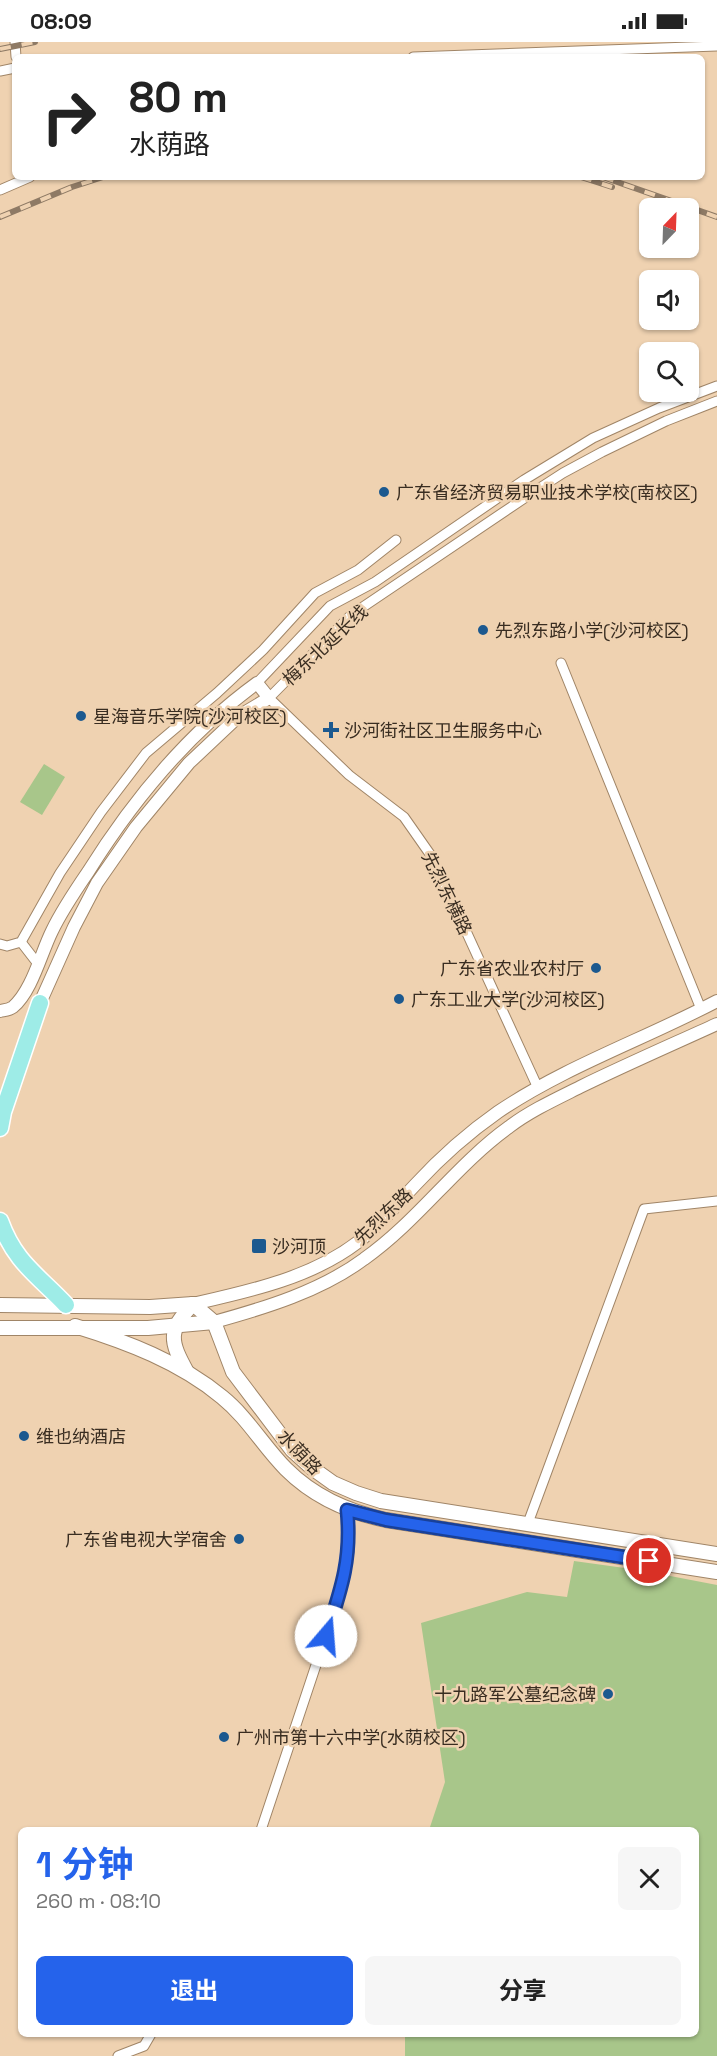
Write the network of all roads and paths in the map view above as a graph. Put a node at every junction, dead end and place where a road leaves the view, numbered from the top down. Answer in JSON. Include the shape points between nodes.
{"nodes":[{"id":1,"x":717,"y":46,"type":"edge"},
{"id":2,"x":496,"y":54,"type":"edge"},
{"id":3,"x":23,"y":180,"type":"edge"},
{"id":4,"x":0,"y":190,"type":"edge"},
{"id":5,"x":717,"y":386,"type":"edge"},
{"id":6,"x":717,"y":401,"type":"edge"},
{"id":7,"x":437,"y":538,"type":"junction"},
{"id":8,"x":396,"y":540,"type":"dead end"},
{"id":9,"x":447,"y":551,"type":"junction"},
{"id":10,"x":315,"y":593,"type":"junction"},
{"id":11,"x":330,"y":606,"type":"junction"},
{"id":12,"x":561,"y":663,"type":"dead end"},
{"id":13,"x":257,"y":683,"type":"junction"},
{"id":14,"x":269,"y":698,"type":"junction"},
{"id":15,"x":21,"y":942,"type":"junction"},
{"id":16,"x":0,"y":944,"type":"edge"},
{"id":17,"x":38,"y":964,"type":"junction"},
{"id":18,"x":717,"y":1001,"type":"edge"},
{"id":19,"x":40,"y":1003,"type":"joint"},
{"id":20,"x":701,"y":1009,"type":"junction"},
{"id":21,"x":0,"y":1011,"type":"edge"},
{"id":22,"x":717,"y":1024,"type":"edge"},
{"id":23,"x":538,"y":1088,"type":"junction"},
{"id":24,"x":0,"y":1128,"type":"edge"},
{"id":25,"x":717,"y":1201,"type":"edge"},
{"id":26,"x":0,"y":1221,"type":"edge"},
{"id":27,"x":194,"y":1304,"type":"junction"},
{"id":28,"x":3,"y":1305,"type":"edge"},
{"id":29,"x":66,"y":1305,"type":"junction"},
{"id":30,"x":214,"y":1322,"type":"junction"},
{"id":31,"x":75,"y":1326,"type":"junction"},
{"id":32,"x":176,"y":1326,"type":"junction"},
{"id":33,"x":4,"y":1328,"type":"edge"},
{"id":34,"x":188,"y":1374,"type":"junction"},
{"id":35,"x":347,"y":1510,"type":"junction"},
{"id":36,"x":528,"y":1523,"type":"junction"},
{"id":37,"x":717,"y":1554,"type":"edge"},
{"id":38,"x":717,"y":1572,"type":"edge"},
{"id":39,"x":262,"y":1827,"type":"edge"},
{"id":40,"x":149,"y":2037,"type":"edge"},
{"id":41,"x":118,"y":2056,"type":"edge"}],
"edges":[{"from":1,"to":2,"type":"street"},
{"from":3,"to":4,"type":"street"},
{"from":5,"to":7,"type":"street","name":"梅东北延长线","via":[[593,438]]},
{"from":6,"to":9,"type":"street","name":"梅东北延长线","via":[[666,421],[573,467]]},
{"from":7,"to":9,"type":"street"},
{"from":7,"to":11,"type":"street","name":"梅东北延长线","via":[[375,582]]},
{"from":8,"to":10,"type":"street","via":[[358,570]]},
{"from":9,"to":14,"type":"street","name":"梅东北延长线","via":[[351,615]]},
{"from":10,"to":11,"type":"street"},
{"from":10,"to":15,"type":"street","via":[[263,650],[146,753],[60,873]]},
{"from":11,"to":13,"type":"street","name":"梅东北延长线"},
{"from":12,"to":20,"type":"street"},
{"from":13,"to":14,"type":"street","name":"先烈东横路"},
{"from":13,"to":17,"type":"street","name":"梅东北延长线","via":[[192,738],[158,774],[99,853],[52,931]]},
{"from":14,"to":19,"type":"street","name":"梅东北延长线","via":[[239,716],[189,763],[136,827],[92,892]]},
{"from":14,"to":23,"type":"street","name":"先烈东横路","via":[[350,775],[404,816],[432,857]]},
{"from":15,"to":16,"type":"street"},
{"from":15,"to":17,"type":"street"},
{"from":17,"to":21,"type":"street","name":"梅东北延长线","via":[[22,998],[11,1009]]},
{"from":18,"to":20,"type":"street","name":"先烈东路"},
{"from":19,"to":24,"type":"highway"},
{"from":20,"to":23,"type":"street","name":"先烈东路"},
{"from":22,"to":30,"type":"street","name":"先烈东路","via":[[568,1093],[510,1126],[387,1241],[339,1275],[278,1302]]},
{"from":23,"to":27,"type":"street","name":"先烈东路","via":[[477,1127],[345,1252],[289,1278]]},
{"from":25,"to":36,"type":"street","via":[[644,1209]]},
{"from":26,"to":29,"type":"highway","via":[[12,1248],[29,1270]]},
{"from":27,"to":29,"type":"main road","name":"先烈东路"},
{"from":27,"to":30,"type":"main road","name":"水荫路"},
{"from":27,"to":32,"type":"main road"},
{"from":28,"to":29,"type":"main road","name":"先烈东路"},
{"from":30,"to":32,"type":"main road","name":"先烈东路"},
{"from":30,"to":36,"type":"main road","name":"水荫路","via":[[233,1372],[292,1450],[333,1483],[381,1501]]},
{"from":31,"to":32,"type":"main road","name":"先烈东路"},
{"from":31,"to":33,"type":"main road","name":"先烈东路"},
{"from":31,"to":34,"type":"main road","name":"水荫路","via":[[144,1350]]},
{"from":32,"to":34,"type":"main road","via":[[174,1348]]},
{"from":34,"to":35,"type":"main road","name":"水荫路","via":[[233,1407],[285,1469]]},
{"from":35,"to":38,"type":"main road","name":"水荫路","via":[[386,1520]]},
{"from":35,"to":39,"type":"street","via":[[349,1551],[340,1593]]},
{"from":36,"to":37,"type":"main road","name":"水荫路"},
{"from":40,"to":41,"type":"street","via":[[144,2046]]}]}
